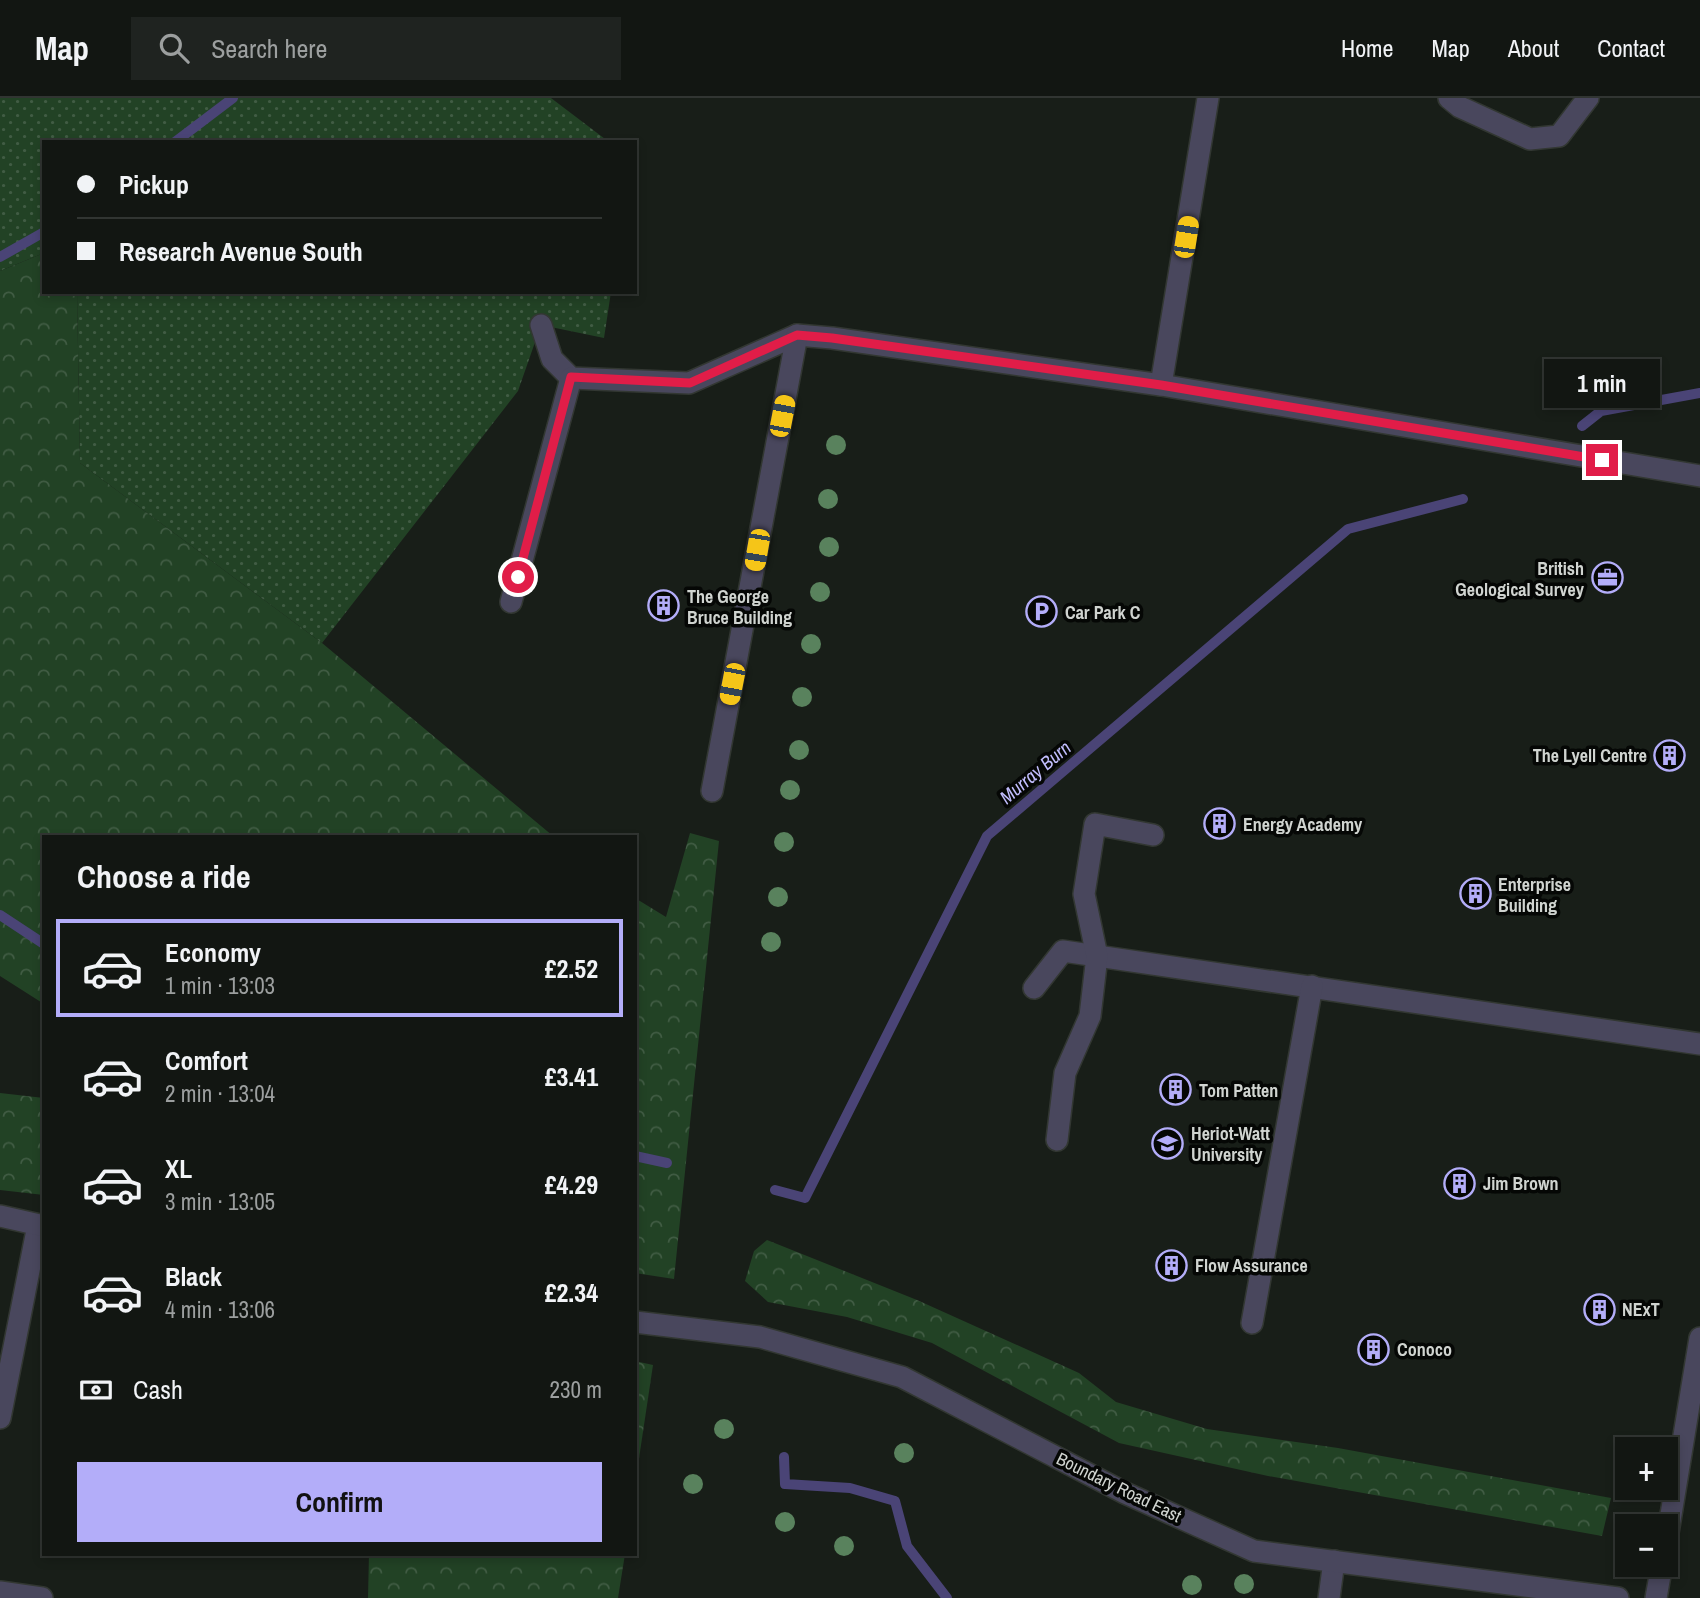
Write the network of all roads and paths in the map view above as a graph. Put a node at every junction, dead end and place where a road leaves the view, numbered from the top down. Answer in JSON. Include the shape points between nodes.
{"nodes":[{"id":1,"x":1208,"y":98,"type":"edge"},
{"id":2,"x":1449,"y":98,"type":"edge"},
{"id":3,"x":1588,"y":98,"type":"edge"},
{"id":4,"x":541,"y":325,"type":"dead end"},
{"id":5,"x":797,"y":335,"type":"junction"},
{"id":6,"x":571,"y":377,"type":"junction"},
{"id":7,"x":1161,"y":385,"type":"junction"},
{"id":8,"x":1700,"y":476,"type":"edge"},
{"id":9,"x":511,"y":602,"type":"dead end"},
{"id":10,"x":712,"y":791,"type":"dead end"},
{"id":11,"x":1153,"y":835,"type":"dead end"},
{"id":12,"x":1097,"y":956,"type":"junction"},
{"id":13,"x":1312,"y":986,"type":"junction"},
{"id":14,"x":1034,"y":988,"type":"dead end"},
{"id":15,"x":1700,"y":1044,"type":"edge"},
{"id":16,"x":1057,"y":1140,"type":"dead end"},
{"id":17,"x":0,"y":1216,"type":"edge"},
{"id":18,"x":41,"y":1225,"type":"edge"},
{"id":19,"x":637,"y":1322,"type":"edge"},
{"id":20,"x":1252,"y":1323,"type":"dead end"},
{"id":21,"x":1700,"y":1338,"type":"edge"},
{"id":22,"x":0,"y":1418,"type":"edge"},
{"id":23,"x":1671,"y":1514,"type":"edge"},
{"id":24,"x":1334,"y":1561,"type":"junction"},
{"id":25,"x":1660,"y":1577,"type":"edge"},
{"id":26,"x":0,"y":1591,"type":"edge"},
{"id":27,"x":43,"y":1598,"type":"edge"},
{"id":28,"x":1329,"y":1598,"type":"edge"},
{"id":29,"x":1618,"y":1598,"type":"edge"},
{"id":30,"x":1656,"y":1598,"type":"edge"}],
"edges":[{"from":1,"to":7,"type":"street"},
{"from":2,"to":3,"type":"street","via":[[1530,139],[1559,136]]},
{"from":4,"to":6,"type":"street","via":[[552,359]]},
{"from":5,"to":6,"type":"street","via":[[690,383]]},
{"from":5,"to":7,"type":"street"},
{"from":5,"to":10,"type":"street"},
{"from":6,"to":9,"type":"street"},
{"from":7,"to":8,"type":"street"},
{"from":11,"to":12,"type":"street","via":[[1095,824],[1084,894]]},
{"from":12,"to":13,"type":"street"},
{"from":12,"to":14,"type":"street","via":[[1063,951]]},
{"from":12,"to":16,"type":"street","via":[[1090,1016],[1065,1073]]},
{"from":13,"to":15,"type":"street"},
{"from":13,"to":20,"type":"street"},
{"from":17,"to":18,"type":"street"},
{"from":18,"to":22,"type":"street"},
{"from":19,"to":24,"type":"street","name":"Boundary Road East","via":[[760,1337],[902,1377],[1125,1493],[1254,1551]]},
{"from":21,"to":23,"type":"street"},
{"from":24,"to":28,"type":"street"},
{"from":24,"to":29,"type":"street","name":"Boundary Road East"},
{"from":25,"to":30,"type":"street"},
{"from":26,"to":27,"type":"street"}]}
